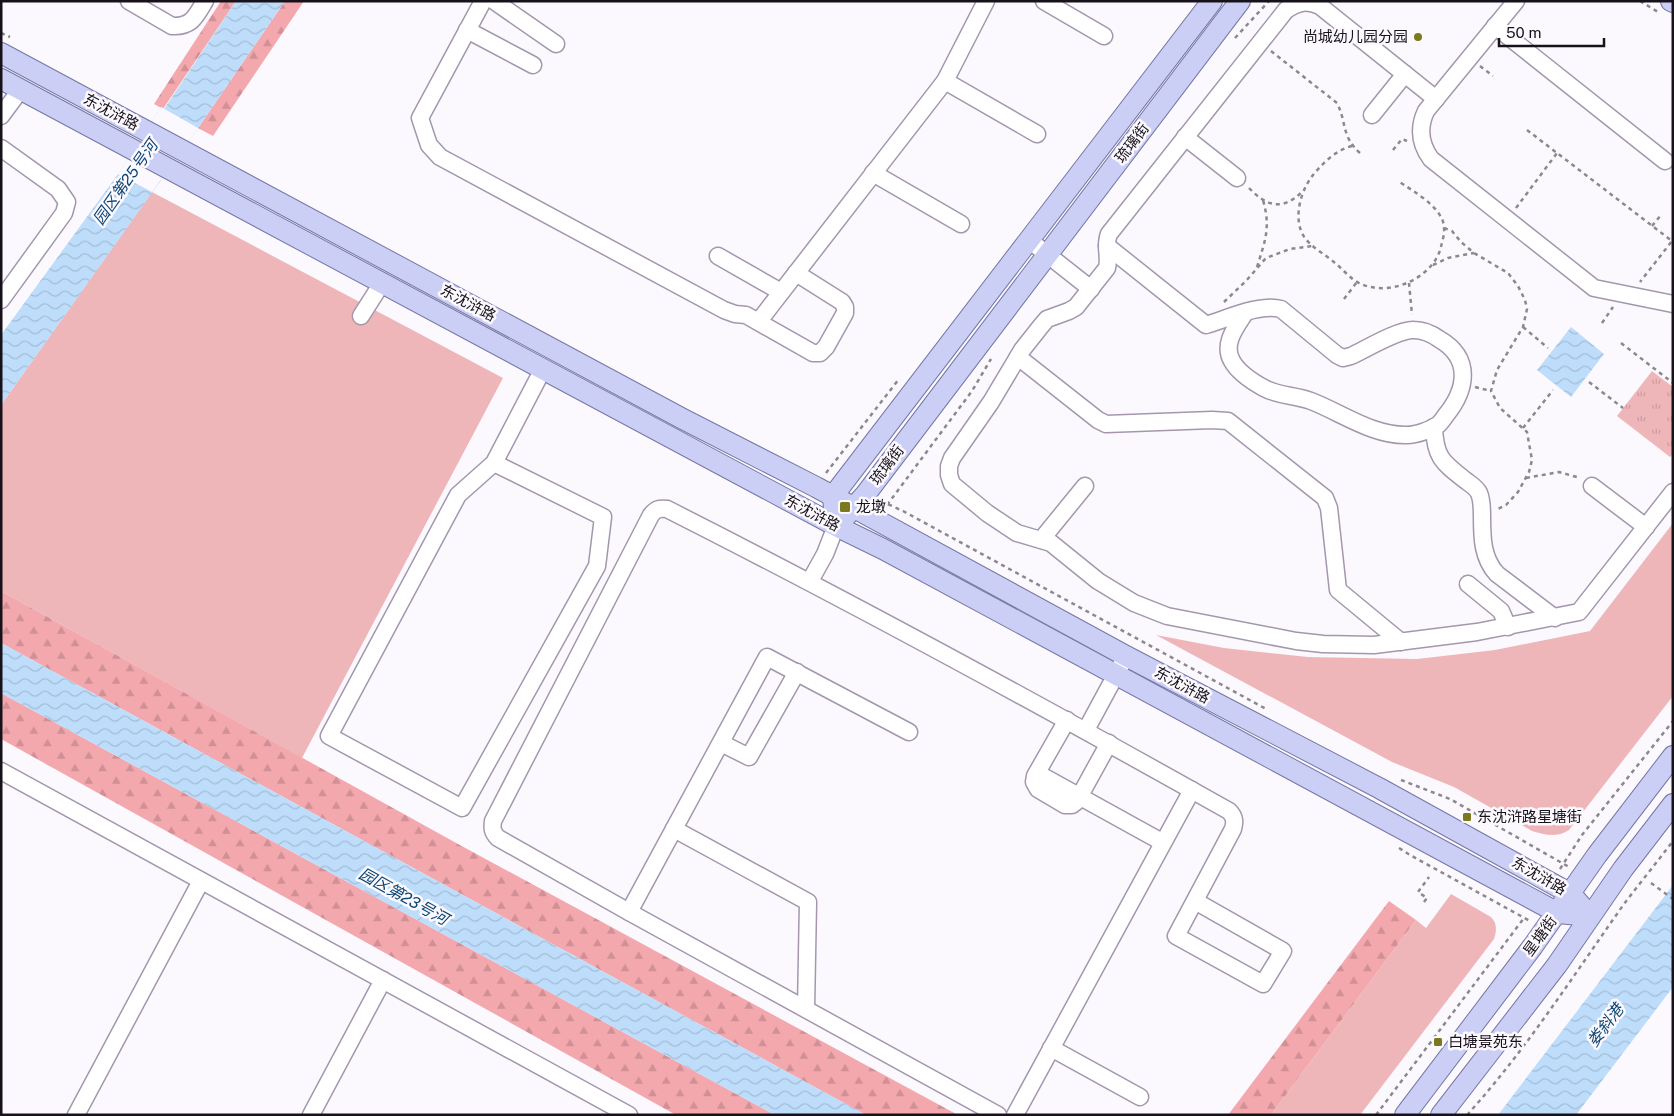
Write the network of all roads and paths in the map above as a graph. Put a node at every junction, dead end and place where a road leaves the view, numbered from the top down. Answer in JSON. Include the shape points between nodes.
{"nodes":[{"id":1,"x":129,"y":1,"type":"edge"},
{"id":2,"x":205,"y":1,"type":"edge"},
{"id":3,"x":483,"y":1,"type":"edge"},
{"id":4,"x":494,"y":1,"type":"edge"},
{"id":5,"x":986,"y":1,"type":"edge"},
{"id":6,"x":1044,"y":1,"type":"edge"},
{"id":7,"x":1212,"y":1,"type":"edge"},
{"id":8,"x":1240,"y":1,"type":"edge"},
{"id":9,"x":1502,"y":1,"type":"edge"},
{"id":10,"x":1516,"y":1,"type":"edge"},
{"id":11,"x":1528,"y":1,"type":"edge"},
{"id":12,"x":1495,"y":26,"type":"junction"},
{"id":13,"x":467,"y":30,"type":"junction"},
{"id":14,"x":1104,"y":36,"type":"dead end"},
{"id":15,"x":1260,"y":42,"type":"junction"},
{"id":16,"x":556,"y":44,"type":"dead end"},
{"id":17,"x":1,"y":53,"type":"edge"},
{"id":18,"x":533,"y":65,"type":"dead end"},
{"id":19,"x":1404,"y":74,"type":"junction"},
{"id":20,"x":1,"y":79,"type":"edge"},
{"id":21,"x":945,"y":81,"type":"junction"},
{"id":22,"x":21,"y":90,"type":"junction"},
{"id":23,"x":1436,"y":99,"type":"junction"},
{"id":24,"x":1372,"y":115,"type":"dead end"},
{"id":25,"x":1,"y":116,"type":"edge"},
{"id":26,"x":1527,"y":130,"type":"dead end"},
{"id":27,"x":1037,"y":134,"type":"dead end"},
{"id":28,"x":1185,"y":137,"type":"junction"},
{"id":29,"x":1352,"y":146,"type":"junction"},
{"id":30,"x":1,"y":148,"type":"edge"},
{"id":31,"x":1360,"y":153,"type":"dead end"},
{"id":32,"x":1557,"y":153,"type":"junction"},
{"id":33,"x":1665,"y":161,"type":"dead end"},
{"id":34,"x":873,"y":173,"type":"junction"},
{"id":35,"x":1237,"y":178,"type":"joint"},
{"id":36,"x":1398,"y":181,"type":"dead end"},
{"id":37,"x":1304,"y":190,"type":"junction"},
{"id":38,"x":1263,"y":200,"type":"junction"},
{"id":39,"x":1661,"y":215,"type":"dead end"},
{"id":40,"x":1507,"y":220,"type":"junction"},
{"id":41,"x":961,"y":224,"type":"dead end"},
{"id":42,"x":1652,"y":226,"type":"junction"},
{"id":43,"x":1444,"y":228,"type":"junction"},
{"id":44,"x":1029,"y":240,"type":"junction"},
{"id":45,"x":1107,"y":246,"type":"junction"},
{"id":46,"x":1313,"y":246,"type":"junction"},
{"id":47,"x":1047,"y":254,"type":"junction"},
{"id":48,"x":1474,"y":254,"type":"junction"},
{"id":49,"x":718,"y":256,"type":"dead end"},
{"id":50,"x":1432,"y":266,"type":"junction"},
{"id":51,"x":1257,"y":269,"type":"junction"},
{"id":52,"x":796,"y":273,"type":"junction"},
{"id":53,"x":382,"y":282,"type":"junction"},
{"id":54,"x":1357,"y":282,"type":"junction"},
{"id":55,"x":1408,"y":282,"type":"junction"},
{"id":56,"x":1091,"y":288,"type":"junction"},
{"id":57,"x":781,"y":292,"type":"junction"},
{"id":58,"x":1630,"y":296,"type":"junction"},
{"id":59,"x":1344,"y":299,"type":"dead end"},
{"id":60,"x":1,"y":300,"type":"edge"},
{"id":61,"x":1222,"y":304,"type":"dead end"},
{"id":62,"x":1673,"y":304,"type":"edge"},
{"id":63,"x":1246,"y":313,"type":"junction"},
{"id":64,"x":361,"y":316,"type":"dead end"},
{"id":65,"x":759,"y":321,"type":"junction"},
{"id":66,"x":1523,"y":327,"type":"junction"},
{"id":67,"x":1408,"y":331,"type":"junction"},
{"id":68,"x":1621,"y":342,"type":"dead end"},
{"id":69,"x":1548,"y":348,"type":"dead end"},
{"id":70,"x":1018,"y":357,"type":"junction"},
{"id":71,"x":544,"y":369,"type":"junction"},
{"id":72,"x":1590,"y":382,"type":"dead end"},
{"id":73,"x":1673,"y":383,"type":"edge"},
{"id":74,"x":1553,"y":390,"type":"dead end"},
{"id":75,"x":1623,"y":408,"type":"dead end"},
{"id":76,"x":1434,"y":426,"type":"junction"},
{"id":77,"x":1523,"y":429,"type":"junction"},
{"id":78,"x":494,"y":463,"type":"junction"},
{"id":79,"x":1526,"y":478,"type":"junction"},
{"id":80,"x":1085,"y":486,"type":"dead end"},
{"id":81,"x":1592,"y":486,"type":"joint"},
{"id":82,"x":1673,"y":492,"type":"edge"},
{"id":83,"x":833,"y":496,"type":"junction"},
{"id":84,"x":855,"y":507,"type":"junction"},
{"id":85,"x":1482,"y":513,"type":"junction"},
{"id":86,"x":836,"y":526,"type":"junction"},
{"id":87,"x":1646,"y":528,"type":"junction"},
{"id":88,"x":1041,"y":540,"type":"junction"},
{"id":89,"x":810,"y":581,"type":"junction"},
{"id":90,"x":1468,"y":584,"type":"dead end"},
{"id":91,"x":1555,"y":618,"type":"junction"},
{"id":92,"x":1508,"y":627,"type":"junction"},
{"id":93,"x":1401,"y":642,"type":"junction"},
{"id":94,"x":1126,"y":656,"type":"junction"},
{"id":95,"x":797,"y":672,"type":"junction"},
{"id":96,"x":1116,"y":674,"type":"junction"},
{"id":97,"x":1067,"y":720,"type":"junction"},
{"id":98,"x":1673,"y":721,"type":"edge"},
{"id":99,"x":1086,"y":730,"type":"junction"},
{"id":100,"x":909,"y":732,"type":"dead end"},
{"id":101,"x":721,"y":743,"type":"junction"},
{"id":102,"x":1109,"y":743,"type":"junction"},
{"id":103,"x":1673,"y":756,"type":"edge"},
{"id":104,"x":1,"y":771,"type":"edge"},
{"id":105,"x":1192,"y":790,"type":"junction"},
{"id":106,"x":1080,"y":796,"type":"junction"},
{"id":107,"x":1673,"y":804,"type":"edge"},
{"id":108,"x":674,"y":829,"type":"junction"},
{"id":109,"x":1673,"y":841,"type":"edge"},
{"id":110,"x":1162,"y":842,"type":"junction"},
{"id":111,"x":1429,"y":877,"type":"dead end"},
{"id":112,"x":201,"y":881,"type":"junction"},
{"id":113,"x":1551,"y":882,"type":"junction"},
{"id":114,"x":1652,"y":883,"type":"dead end"},
{"id":115,"x":1571,"y":894,"type":"junction"},
{"id":116,"x":1673,"y":899,"type":"edge"},
{"id":117,"x":1195,"y":901,"type":"junction"},
{"id":118,"x":1536,"y":901,"type":"junction"},
{"id":119,"x":1424,"y":902,"type":"dead end"},
{"id":120,"x":629,"y":912,"type":"junction"},
{"id":121,"x":1558,"y":913,"type":"junction"},
{"id":122,"x":1590,"y":916,"type":"junction"},
{"id":123,"x":383,"y":980,"type":"junction"},
{"id":124,"x":806,"y":1010,"type":"junction"},
{"id":125,"x":1051,"y":1048,"type":"junction"},
{"id":126,"x":1140,"y":1097,"type":"dead end"},
{"id":127,"x":76,"y":1115,"type":"edge"},
{"id":128,"x":312,"y":1115,"type":"edge"},
{"id":129,"x":629,"y":1115,"type":"edge"},
{"id":130,"x":998,"y":1115,"type":"edge"},
{"id":131,"x":1016,"y":1115,"type":"edge"},
{"id":132,"x":1376,"y":1115,"type":"edge"},
{"id":133,"x":1405,"y":1115,"type":"edge"},
{"id":134,"x":1441,"y":1115,"type":"edge"},
{"id":135,"x":1467,"y":1115,"type":"edge"}],
"edges":[{"from":1,"to":2,"type":"street","via":[[172,26],[190,23]]},
{"from":3,"to":13,"type":"street"},
{"from":4,"to":16,"type":"street"},
{"from":5,"to":21,"type":"street"},
{"from":6,"to":14,"type":"street"},
{"from":7,"to":44,"type":"main road","name":"琉璃街"},
{"from":8,"to":47,"type":"main road","name":"琉璃街"},
{"from":9,"to":12,"type":"street"},
{"from":10,"to":12,"type":"street"},
{"from":11,"to":12,"type":"street","via":[[1517,16]]},
{"from":12,"to":23,"type":"street"},
{"from":12,"to":33,"type":"street"},
{"from":13,"to":18,"type":"street"},
{"from":13,"to":65,"type":"street","via":[[420,118],[429,145],[440,157],[724,310],[746,314]]},
{"from":15,"to":19,"type":"street","via":[[1286,10],[1300,2],[1308,2],[1320,6]]},
{"from":15,"to":28,"type":"street"},
{"from":15,"to":29,"type":"path","via":[[1337,103]]},
{"from":17,"to":83,"type":"main road","name":"东沈浒路","via":[[682,419]]},
{"from":19,"to":23,"type":"street"},
{"from":19,"to":24,"type":"street"},
{"from":20,"to":22,"type":"main road","name":"东沈浒路"},
{"from":21,"to":27,"type":"street"},
{"from":21,"to":34,"type":"street"},
{"from":22,"to":25,"type":"street"},
{"from":22,"to":53,"type":"main road","name":"东沈浒路"},
{"from":23,"to":40,"type":"street","via":[[1422,119],[1420,130],[1424,150]]},
{"from":26,"to":32,"type":"path"},
{"from":28,"to":35,"type":"street"},
{"from":28,"to":45,"type":"street","via":[[1109,234]]},
{"from":29,"to":31,"type":"path"},
{"from":29,"to":37,"type":"path","via":[[1342,148],[1331,157],[1313,175]]},
{"from":30,"to":60,"type":"street","via":[[58,189],[67,202],[64,214]]},
{"from":32,"to":40,"type":"path"},
{"from":32,"to":42,"type":"path"},
{"from":34,"to":41,"type":"street"},
{"from":34,"to":52,"type":"street"},
{"from":35,"to":38,"type":"path"},
{"from":36,"to":43,"type":"path","via":[[1440,214]]},
{"from":37,"to":38,"type":"path","via":[[1284,205]]},
{"from":37,"to":46,"type":"path","via":[[1299,212],[1300,227],[1303,236]]},
{"from":38,"to":51,"type":"path","via":[[1268,229]]},
{"from":39,"to":42,"type":"path"},
{"from":40,"to":58,"type":"street","via":[[1594,288]]},
{"from":42,"to":58,"type":"path","via":[[1672,241]]},
{"from":43,"to":48,"type":"path","via":[[1452,231]]},
{"from":43,"to":50,"type":"path","via":[[1438,256]]},
{"from":44,"to":47,"type":"street"},
{"from":44,"to":83,"type":"main road","name":"琉璃街"},
{"from":45,"to":56,"type":"street","via":[[1108,268]]},
{"from":45,"to":63,"type":"street","via":[[1206,325]]},
{"from":46,"to":51,"type":"path","via":[[1290,249],[1266,258]]},
{"from":46,"to":54,"type":"path"},
{"from":47,"to":56,"type":"street"},
{"from":47,"to":84,"type":"main road","name":"琉璃街"},
{"from":48,"to":50,"type":"path","via":[[1448,258]]},
{"from":48,"to":66,"type":"path","via":[[1508,273],[1518,286],[1527,309]]},
{"from":49,"to":57,"type":"street"},
{"from":50,"to":55,"type":"path"},
{"from":51,"to":61,"type":"path"},
{"from":52,"to":57,"type":"street"},
{"from":52,"to":65,"type":"street","via":[[846,307],[826,347],[820,353],[814,353]]},
{"from":53,"to":64,"type":"street"},
{"from":53,"to":71,"type":"main road","name":"东沈浒路"},
{"from":54,"to":55,"type":"path","via":[[1376,288]]},
{"from":54,"to":59,"type":"path"},
{"from":55,"to":67,"type":"path","via":[[1412,317]]},
{"from":56,"to":70,"type":"street","via":[[1076,307],[1047,319]]},
{"from":57,"to":65,"type":"street"},
{"from":58,"to":62,"type":"street"},
{"from":63,"to":67,"type":"street","via":[[1272,307],[1281,309],[1337,356],[1344,358]]},
{"from":63,"to":76,"type":"street","via":[[1230,337],[1231,360],[1238,370],[1263,388],[1309,400],[1372,429],[1394,435],[1409,435]]},
{"from":66,"to":69,"type":"path"},
{"from":66,"to":77,"type":"path","via":[[1497,370],[1491,391],[1500,408]]},
{"from":67,"to":76,"type":"street","via":[[1428,333],[1454,349],[1463,370],[1459,397]]},
{"from":68,"to":73,"type":"path"},
{"from":70,"to":88,"type":"street","via":[[952,458],[949,474],[952,484],[987,513],[1017,533]]},
{"from":70,"to":93,"type":"street","via":[[1106,424],[1228,421],[1325,498],[1329,508],[1338,590]]},
{"from":71,"to":78,"type":"street"},
{"from":71,"to":86,"type":"main road","name":"东沈浒路"},
{"from":72,"to":75,"type":"path"},
{"from":74,"to":77,"type":"path"},
{"from":76,"to":85,"type":"street","via":[[1434,443],[1439,456],[1476,488]]},
{"from":77,"to":79,"type":"path","via":[[1527,432],[1532,460]]},
{"from":78,"to":78,"type":"street","via":[[458,495],[330,736],[462,808],[597,566],[603,517]]},
{"from":79,"to":81,"type":"path","via":[[1559,472]]},
{"from":79,"to":85,"type":"path","via":[[1506,505],[1490,513]]},
{"from":80,"to":88,"type":"street"},
{"from":81,"to":87,"type":"street"},
{"from":82,"to":87,"type":"street"},
{"from":83,"to":84,"type":"main road","name":"东沈浒路"},
{"from":83,"to":86,"type":"main road"},
{"from":84,"to":86,"type":"main road","name":"琉璃街"},
{"from":84,"to":94,"type":"main road","name":"东沈浒路"},
{"from":85,"to":91,"type":"street","via":[[1485,556],[1490,566]]},
{"from":86,"to":89,"type":"street"},
{"from":86,"to":96,"type":"main road","name":"东沈浒路"},
{"from":87,"to":91,"type":"street","via":[[1579,612]]},
{"from":88,"to":93,"type":"street","via":[[1060,549],[1098,581],[1134,603],[1167,616],[1296,641],[1374,645]]},
{"from":89,"to":97,"type":"street"},
{"from":89,"to":120,"type":"street","via":[[667,509],[660,508],[651,515],[492,828],[498,838]]},
{"from":90,"to":92,"type":"street","via":[[1501,611]]},
{"from":91,"to":92,"type":"street"},
{"from":92,"to":93,"type":"street"},
{"from":94,"to":96,"type":"street"},
{"from":94,"to":113,"type":"main road","name":"东沈浒路"},
{"from":95,"to":100,"type":"street"},
{"from":95,"to":101,"type":"street","via":[[749,757]]},
{"from":95,"to":101,"type":"street","via":[[767,657]]},
{"from":96,"to":99,"type":"street"},
{"from":96,"to":118,"type":"main road","name":"东沈浒路"},
{"from":97,"to":99,"type":"street"},
{"from":97,"to":106,"type":"street","via":[[1034,782],[1038,789],[1065,805],[1072,805]]},
{"from":98,"to":113,"type":"path","via":[[1582,836]]},
{"from":99,"to":102,"type":"street"},
{"from":101,"to":108,"type":"street"},
{"from":102,"to":105,"type":"street"},
{"from":102,"to":106,"type":"street"},
{"from":103,"to":115,"type":"main road","name":"星塘街"},
{"from":104,"to":112,"type":"street"},
{"from":105,"to":110,"type":"street"},
{"from":105,"to":117,"type":"street","via":[[1229,811],[1235,823]]},
{"from":106,"to":110,"type":"street"},
{"from":107,"to":122,"type":"main road","name":"星塘街"},
{"from":108,"to":120,"type":"street"},
{"from":108,"to":124,"type":"street","via":[[808,902]]},
{"from":109,"to":135,"type":"path","via":[[1569,985]]},
{"from":110,"to":125,"type":"street"},
{"from":111,"to":119,"type":"path","via":[[1418,892],[1427,898]]},
{"from":112,"to":123,"type":"street"},
{"from":112,"to":127,"type":"street"},
{"from":113,"to":115,"type":"main road","name":"东沈浒路"},
{"from":114,"to":116,"type":"path"},
{"from":115,"to":121,"type":"main road","name":"星塘街"},
{"from":115,"to":122,"type":"main road","name":"东沈浒路"},
{"from":117,"to":117,"type":"street","via":[[1283,951],[1263,984],[1176,936]]},
{"from":118,"to":121,"type":"main road","name":"东沈浒路"},
{"from":118,"to":132,"type":"path"},
{"from":120,"to":124,"type":"street"},
{"from":121,"to":122,"type":"main road","name":"东沈浒路"},
{"from":121,"to":133,"type":"main road","name":"星塘街"},
{"from":122,"to":134,"type":"main road","name":"星塘街","via":[[1557,965]]},
{"from":123,"to":128,"type":"street"},
{"from":123,"to":129,"type":"street"},
{"from":124,"to":130,"type":"street"},
{"from":125,"to":126,"type":"street"},
{"from":125,"to":131,"type":"street"}]}
